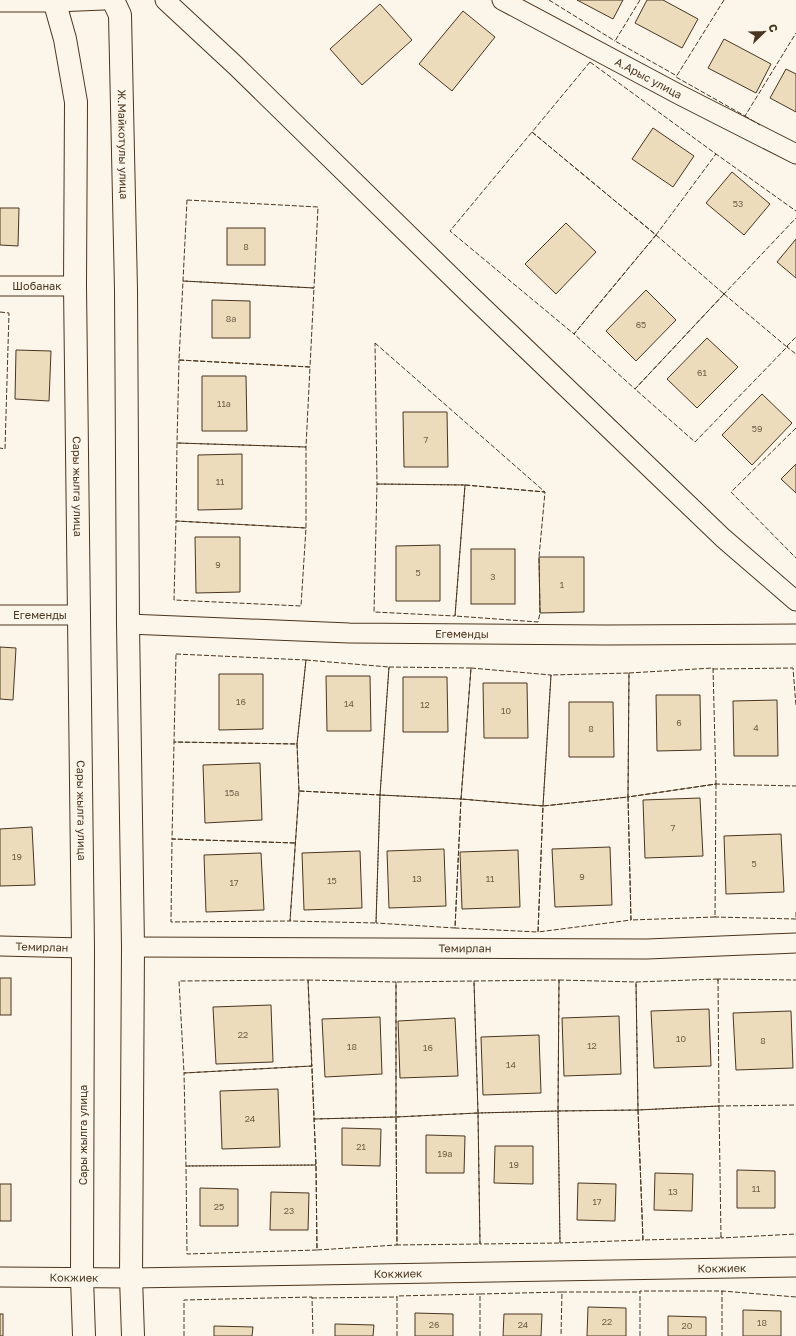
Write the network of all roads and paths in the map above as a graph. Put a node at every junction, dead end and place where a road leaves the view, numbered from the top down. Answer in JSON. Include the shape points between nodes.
{"nodes":[{"id":1,"x":104,"y":0,"type":"edge"},
{"id":2,"x":113,"y":0,"type":"edge"},
{"id":3,"x":165,"y":0,"type":"edge"},
{"id":4,"x":502,"y":0,"type":"edge"},
{"id":5,"x":54,"y":1,"type":"edge"},
{"id":6,"x":0,"y":2,"type":"edge"},
{"id":7,"x":796,"y":154,"type":"edge"},
{"id":8,"x":0,"y":286,"type":"edge"},
{"id":9,"x":75,"y":286,"type":"junction"},
{"id":10,"x":796,"y":601,"type":"edge"},
{"id":11,"x":0,"y":615,"type":"edge"},
{"id":12,"x":79,"y":615,"type":"junction"},
{"id":13,"x":128,"y":624,"type":"junction"},
{"id":14,"x":796,"y":634,"type":"edge"},
{"id":15,"x":796,"y":943,"type":"edge"},
{"id":16,"x":0,"y":946,"type":"edge"},
{"id":17,"x":83,"y":948,"type":"junction"},
{"id":18,"x":133,"y":948,"type":"junction"},
{"id":19,"x":796,"y":1267,"type":"edge"},
{"id":20,"x":0,"y":1277,"type":"edge"},
{"id":21,"x":82,"y":1278,"type":"junction"},
{"id":22,"x":131,"y":1278,"type":"junction"},
{"id":23,"x":84,"y":1336,"type":"edge"},
{"id":24,"x":133,"y":1336,"type":"edge"}],
"edges":[{"from":1,"to":5,"type":"street"},
{"from":2,"to":13,"type":"street","name":"Ж.Майкотулы улица","via":[[120,15],[126,290]]},
{"from":3,"to":10,"type":"street","via":[[723,538]]},
{"from":4,"to":7,"type":"street","name":"А.Арыс улица"},
{"from":5,"to":6,"type":"street"},
{"from":5,"to":9,"type":"street","via":[[65,39],[76,102]]},
{"from":8,"to":9,"type":"street","name":"Шобанак"},
{"from":9,"to":12,"type":"street","name":"Сары жылга улица"},
{"from":11,"to":12,"type":"street","name":"Егеменды"},
{"from":12,"to":17,"type":"street","name":"Сары жылга улица"},
{"from":13,"to":14,"type":"street","name":"Егеменды","via":[[349,633]]},
{"from":13,"to":18,"type":"street"},
{"from":15,"to":18,"type":"street","name":"Темирлан","via":[[647,949]]},
{"from":16,"to":17,"type":"street","name":"Темирлан"},
{"from":17,"to":21,"type":"street","name":"Сары жылга улица"},
{"from":18,"to":22,"type":"street"},
{"from":19,"to":22,"type":"street","name":"Кокжиек"},
{"from":20,"to":21,"type":"street","name":"Кокжиек"},
{"from":21,"to":22,"type":"street","name":"Кокжиек"},
{"from":21,"to":23,"type":"street","name":"Сары жылга улица"},
{"from":22,"to":24,"type":"street"}]}
